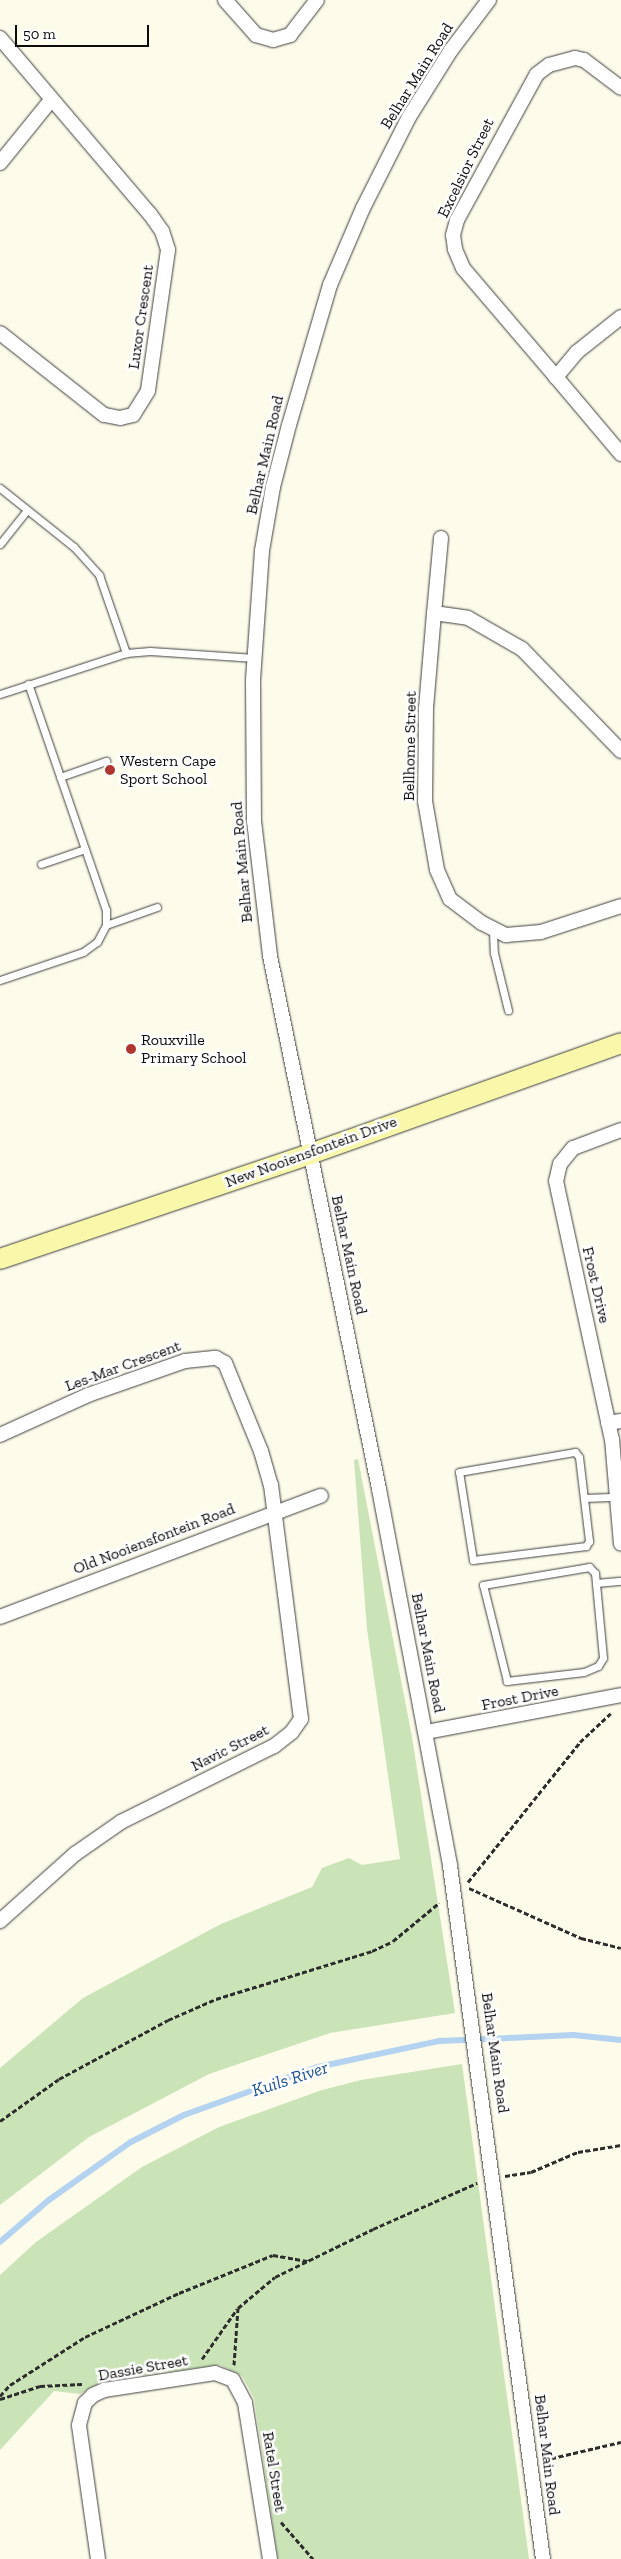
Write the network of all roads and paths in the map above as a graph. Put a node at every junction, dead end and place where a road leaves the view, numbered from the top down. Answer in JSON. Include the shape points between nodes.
{"nodes":[{"id":1,"x":225,"y":0,"type":"edge"},
{"id":2,"x":317,"y":0,"type":"edge"},
{"id":3,"x":489,"y":0,"type":"edge"},
{"id":4,"x":0,"y":38,"type":"edge"},
{"id":5,"x":621,"y":88,"type":"edge"},
{"id":6,"x":51,"y":100,"type":"junction"},
{"id":7,"x":0,"y":163,"type":"edge"},
{"id":8,"x":621,"y":317,"type":"edge"},
{"id":9,"x":0,"y":333,"type":"edge"},
{"id":10,"x":556,"y":377,"type":"junction"},
{"id":11,"x":621,"y":454,"type":"edge"},
{"id":12,"x":0,"y":488,"type":"edge"},
{"id":13,"x":27,"y":510,"type":"junction"},
{"id":14,"x":441,"y":538,"type":"dead end"},
{"id":15,"x":0,"y":544,"type":"edge"},
{"id":16,"x":434,"y":614,"type":"junction"},
{"id":17,"x":126,"y":652,"type":"junction"},
{"id":18,"x":254,"y":658,"type":"junction"},
{"id":19,"x":28,"y":684,"type":"junction"},
{"id":20,"x":0,"y":694,"type":"edge"},
{"id":21,"x":621,"y":751,"type":"edge"},
{"id":22,"x":106,"y":761,"type":"dead end"},
{"id":23,"x":60,"y":777,"type":"junction"},
{"id":24,"x":85,"y":849,"type":"junction"},
{"id":25,"x":41,"y":864,"type":"dead end"},
{"id":26,"x":621,"y":906,"type":"edge"},
{"id":27,"x":157,"y":908,"type":"dead end"},
{"id":28,"x":106,"y":925,"type":"junction"},
{"id":29,"x":493,"y":930,"type":"junction"},
{"id":30,"x":0,"y":980,"type":"edge"},
{"id":31,"x":508,"y":1010,"type":"dead end"},
{"id":32,"x":621,"y":1044,"type":"edge"},
{"id":33,"x":621,"y":1130,"type":"edge"},
{"id":34,"x":310,"y":1154,"type":"junction"},
{"id":35,"x":0,"y":1259,"type":"edge"},
{"id":36,"x":615,"y":1422,"type":"edge"},
{"id":37,"x":0,"y":1435,"type":"edge"},
{"id":38,"x":321,"y":1496,"type":"dead end"},
{"id":39,"x":617,"y":1496,"type":"junction"},
{"id":40,"x":584,"y":1498,"type":"junction"},
{"id":41,"x":275,"y":1512,"type":"junction"},
{"id":42,"x":621,"y":1544,"type":"edge"},
{"id":43,"x":621,"y":1581,"type":"edge"},
{"id":44,"x":596,"y":1583,"type":"junction"},
{"id":45,"x":0,"y":1617,"type":"edge"},
{"id":46,"x":619,"y":1695,"type":"edge"},
{"id":47,"x":426,"y":1732,"type":"junction"},
{"id":48,"x":442,"y":1901,"type":"dead end"},
{"id":49,"x":0,"y":1921,"type":"edge"},
{"id":50,"x":621,"y":1948,"type":"edge"},
{"id":51,"x":0,"y":2121,"type":"edge"},
{"id":52,"x":621,"y":2144,"type":"edge"},
{"id":53,"x":494,"y":2178,"type":"junction"},
{"id":54,"x":308,"y":2261,"type":"junction"},
{"id":55,"x":238,"y":2308,"type":"junction"},
{"id":56,"x":187,"y":2377,"type":"junction"},
{"id":57,"x":237,"y":2386,"type":"junction"},
{"id":58,"x":104,"y":2390,"type":"junction"},
{"id":59,"x":0,"y":2397,"type":"edge"},
{"id":60,"x":621,"y":2442,"type":"edge"},
{"id":61,"x":531,"y":2463,"type":"junction"},
{"id":62,"x":263,"y":2517,"type":"junction"},
{"id":63,"x":98,"y":2559,"type":"edge"},
{"id":64,"x":270,"y":2559,"type":"edge"},
{"id":65,"x":313,"y":2559,"type":"edge"},
{"id":66,"x":543,"y":2559,"type":"edge"}],
"edges":[{"from":1,"to":2,"type":"street","via":[[256,35],[273,40],[290,35]]},
{"from":3,"to":18,"type":"street","name":"Belhar Main Road","via":[[451,50],[409,117],[363,208],[330,285],[273,487],[262,551]]},
{"from":4,"to":6,"type":"street","name":"Luxor Crescent"},
{"from":5,"to":10,"type":"street","name":"Excelsior Street","via":[[584,60],[575,58],[537,74],[457,220],[453,235],[455,250],[464,268]]},
{"from":6,"to":7,"type":"street"},
{"from":6,"to":9,"type":"street","name":"Luxor Crescent","via":[[162,231],[168,250],[167,269],[148,391],[133,415],[120,418],[104,415]]},
{"from":8,"to":10,"type":"street","via":[[577,352]]},
{"from":10,"to":11,"type":"street","name":"Excelsior Street"},
{"from":12,"to":13,"type":"lane"},
{"from":13,"to":15,"type":"lane"},
{"from":13,"to":17,"type":"lane","via":[[74,546],[99,575]]},
{"from":14,"to":16,"type":"street","name":"Bellhome Street"},
{"from":16,"to":21,"type":"street","via":[[468,618],[522,649]]},
{"from":16,"to":29,"type":"street","name":"Bellhome Street","via":[[426,708],[425,801],[437,870],[450,899]]},
{"from":17,"to":18,"type":"lane"},
{"from":17,"to":19,"type":"lane"},
{"from":18,"to":34,"type":"street","name":"Belhar Main Road","via":[[257,862],[270,956]]},
{"from":19,"to":20,"type":"lane"},
{"from":19,"to":23,"type":"lane"},
{"from":22,"to":23,"type":"lane"},
{"from":23,"to":24,"type":"lane"},
{"from":24,"to":25,"type":"lane"},
{"from":24,"to":28,"type":"lane","via":[[106,910]]},
{"from":26,"to":29,"type":"street","name":"Bellhome Street","via":[[542,932],[506,935]]},
{"from":27,"to":28,"type":"lane"},
{"from":28,"to":30,"type":"lane","via":[[97,942],[83,952]]},
{"from":29,"to":31,"type":"lane","via":[[494,953]]},
{"from":32,"to":34,"type":"street","name":"New Nooiensfontein Drive"},
{"from":33,"to":36,"type":"street","name":"Frost Drive","via":[[573,1148],[560,1164],[556,1180]]},
{"from":34,"to":35,"type":"street","name":"New Nooiensfontein Drive"},
{"from":34,"to":47,"type":"street","name":"Belhar Main Road"},
{"from":36,"to":39,"type":"street","name":"Frost Drive"},
{"from":37,"to":41,"type":"street","name":"Les-Mar Crescent","via":[[88,1394],[185,1361],[216,1358],[225,1363],[261,1451]]},
{"from":38,"to":41,"type":"street","name":"Old Nooiensfontein Road"},
{"from":39,"to":40,"type":"lane"},
{"from":39,"to":42,"type":"street","name":"Frost Drive"},
{"from":40,"to":40,"type":"lane","via":[[579,1456],[575,1452],[462,1471],[458,1477],[475,1562],[586,1546],[589,1540]]},
{"from":41,"to":45,"type":"street","name":"Old Nooiensfontein Road"},
{"from":41,"to":49,"type":"street","name":"Navic Street","via":[[300,1703],[301,1718],[292,1732],[274,1746],[121,1822],[75,1854]]},
{"from":43,"to":44,"type":"lane"},
{"from":44,"to":44,"type":"lane","via":[[595,1574],[589,1567],[483,1584],[505,1680],[584,1672],[598,1666],[603,1658]]},
{"from":46,"to":47,"type":"street","name":"Frost Drive"},
{"from":46,"to":50,"type":"path","via":[[611,1712],[580,1742],[466,1887],[581,1938]]},
{"from":47,"to":53,"type":"street","name":"Belhar Main Road","via":[[462,1948]]},
{"from":48,"to":51,"type":"path","via":[[394,1941],[372,1951],[216,1998],[168,2020],[58,2079]]},
{"from":52,"to":53,"type":"path","via":[[578,2152],[532,2172]]},
{"from":53,"to":54,"type":"path","via":[[461,2188]]},
{"from":53,"to":61,"type":"street","name":"Belhar Main Road"},
{"from":54,"to":55,"type":"path","via":[[275,2277]]},
{"from":54,"to":59,"type":"path","via":[[273,2255],[180,2293],[86,2337],[10,2384]]},
{"from":55,"to":56,"type":"path"},
{"from":55,"to":57,"type":"path"},
{"from":56,"to":57,"type":"street","name":"Dassie Street","via":[[215,2373]]},
{"from":56,"to":58,"type":"street","name":"Dassie Street"},
{"from":57,"to":62,"type":"street","name":"Ratel Street"},
{"from":58,"to":59,"type":"path","via":[[82,2384],[62,2384],[40,2386]]},
{"from":58,"to":63,"type":"street","name":"Dassie Street","via":[[92,2395],[85,2403],[79,2425]]},
{"from":60,"to":61,"type":"path"},
{"from":61,"to":66,"type":"street","name":"Belhar Main Road"},
{"from":62,"to":64,"type":"street","name":"Ratel Street"},
{"from":62,"to":65,"type":"path","via":[[276,2517]]}]}
